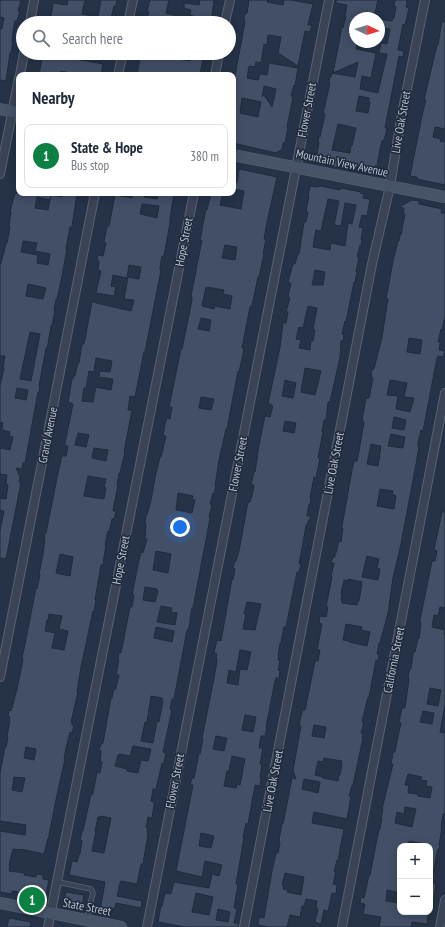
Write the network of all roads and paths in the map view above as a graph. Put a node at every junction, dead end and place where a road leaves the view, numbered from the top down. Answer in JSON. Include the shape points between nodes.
{"nodes":[{"id":1,"x":34,"y":0,"type":"edge"},
{"id":2,"x":133,"y":0,"type":"edge"},
{"id":3,"x":230,"y":0,"type":"edge"},
{"id":4,"x":328,"y":0,"type":"edge"},
{"id":5,"x":425,"y":0,"type":"edge"},
{"id":6,"x":31,"y":16,"type":"edge"},
{"id":7,"x":130,"y":16,"type":"edge"},
{"id":8,"x":227,"y":16,"type":"edge"},
{"id":9,"x":22,"y":60,"type":"edge"},
{"id":10,"x":121,"y":60,"type":"edge"},
{"id":11,"x":218,"y":60,"type":"edge"},
{"id":12,"x":20,"y":72,"type":"edge"},
{"id":13,"x":119,"y":72,"type":"edge"},
{"id":14,"x":216,"y":72,"type":"edge"},
{"id":15,"x":0,"y":109,"type":"edge"},
{"id":16,"x":16,"y":112,"type":"edge"},
{"id":17,"x":236,"y":155,"type":"edge"},
{"id":18,"x":296,"y":167,"type":"junction"},
{"id":19,"x":0,"y":174,"type":"edge"},
{"id":20,"x":390,"y":186,"type":"junction"},
{"id":21,"x":94,"y":196,"type":"edge"},
{"id":22,"x":193,"y":196,"type":"edge"},
{"id":23,"x":445,"y":197,"type":"edge"},
{"id":24,"x":445,"y":393,"type":"edge"},
{"id":25,"x":0,"y":677,"type":"edge"},
{"id":26,"x":58,"y":882,"type":"junction"},
{"id":27,"x":445,"y":900,"type":"edge"},
{"id":28,"x":0,"y":903,"type":"edge"},
{"id":29,"x":51,"y":913,"type":"junction"},
{"id":30,"x":86,"y":920,"type":"junction"},
{"id":31,"x":48,"y":927,"type":"edge"},
{"id":32,"x":121,"y":927,"type":"edge"},
{"id":33,"x":147,"y":927,"type":"edge"},
{"id":34,"x":244,"y":927,"type":"edge"},
{"id":35,"x":342,"y":927,"type":"edge"},
{"id":36,"x":440,"y":927,"type":"edge"}],
"edges":[{"from":1,"to":6,"type":"street"},
{"from":2,"to":7,"type":"street"},
{"from":3,"to":8,"type":"street"},
{"from":4,"to":18,"type":"street","name":"Flower Street"},
{"from":5,"to":20,"type":"street","name":"Live Oak Street"},
{"from":9,"to":12,"type":"street"},
{"from":10,"to":13,"type":"street"},
{"from":11,"to":14,"type":"street"},
{"from":15,"to":16,"type":"street"},
{"from":16,"to":19,"type":"street"},
{"from":17,"to":18,"type":"street","name":"Mountain View Avenue"},
{"from":18,"to":20,"type":"street","name":"Mountain View Avenue"},
{"from":18,"to":33,"type":"street","name":"Flower Street"},
{"from":20,"to":23,"type":"street","name":"Mountain View Avenue"},
{"from":20,"to":34,"type":"street","name":"Live Oak Street","via":[[372,264]]},
{"from":21,"to":25,"type":"street","name":"Grand Avenue"},
{"from":22,"to":26,"type":"street","name":"Hope Street"},
{"from":24,"to":35,"type":"street","name":"California Street"},
{"from":26,"to":29,"type":"street","name":"Hope Street"},
{"from":26,"to":30,"type":"lane","via":[[91,889],[93,893]]},
{"from":27,"to":36,"type":"street"},
{"from":28,"to":29,"type":"street","name":"State Street"},
{"from":29,"to":30,"type":"street","name":"State Street"},
{"from":29,"to":31,"type":"street","name":"Hope Street"},
{"from":30,"to":32,"type":"street","name":"State Street"}]}
